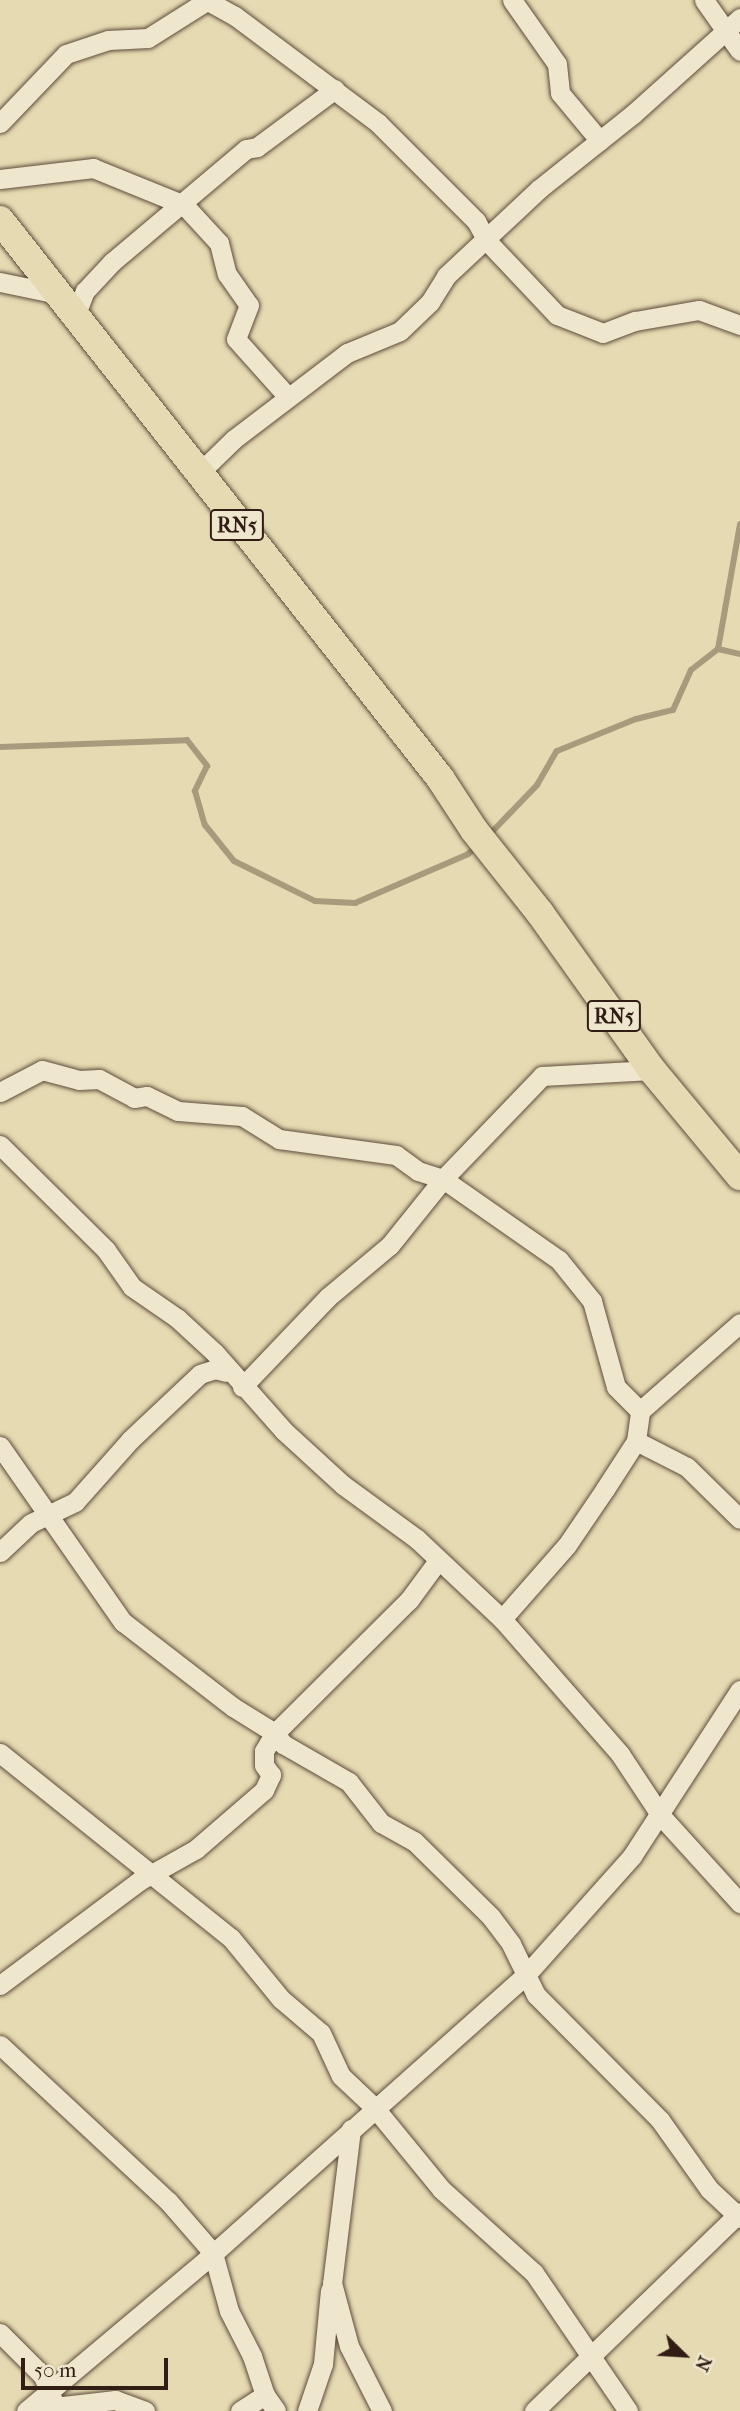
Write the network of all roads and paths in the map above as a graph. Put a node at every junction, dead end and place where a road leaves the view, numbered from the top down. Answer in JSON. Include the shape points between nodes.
{"nodes":[{"id":1,"x":512,"y":0,"type":"edge"},
{"id":2,"x":704,"y":0,"type":"edge"},
{"id":3,"x":207,"y":1,"type":"edge"},
{"id":4,"x":740,"y":18,"type":"edge"},
{"id":5,"x":724,"y":30,"type":"junction"},
{"id":6,"x":740,"y":51,"type":"edge"},
{"id":7,"x":335,"y":89,"type":"junction"},
{"id":8,"x":0,"y":123,"type":"edge"},
{"id":9,"x":600,"y":141,"type":"junction"},
{"id":10,"x":0,"y":179,"type":"edge"},
{"id":11,"x":184,"y":205,"type":"junction"},
{"id":12,"x":0,"y":220,"type":"edge"},
{"id":13,"x":487,"y":241,"type":"junction"},
{"id":14,"x":0,"y":282,"type":"edge"},
{"id":15,"x":67,"y":304,"type":"junction"},
{"id":16,"x":740,"y":326,"type":"edge"},
{"id":17,"x":288,"y":397,"type":"junction"},
{"id":18,"x":198,"y":474,"type":"junction"},
{"id":19,"x":652,"y":1070,"type":"junction"},
{"id":20,"x":0,"y":1092,"type":"edge"},
{"id":21,"x":0,"y":1145,"type":"edge"},
{"id":22,"x":740,"y":1176,"type":"edge"},
{"id":23,"x":443,"y":1180,"type":"junction"},
{"id":24,"x":740,"y":1323,"type":"edge"},
{"id":25,"x":226,"y":1371,"type":"junction"},
{"id":26,"x":242,"y":1387,"type":"junction"},
{"id":27,"x":640,"y":1412,"type":"junction"},
{"id":28,"x":636,"y":1441,"type":"junction"},
{"id":29,"x":0,"y":1446,"type":"edge"},
{"id":30,"x":47,"y":1515,"type":"junction"},
{"id":31,"x":740,"y":1519,"type":"edge"},
{"id":32,"x":0,"y":1552,"type":"edge"},
{"id":33,"x":437,"y":1562,"type":"junction"},
{"id":34,"x":502,"y":1619,"type":"junction"},
{"id":35,"x":740,"y":1690,"type":"edge"},
{"id":36,"x":275,"y":1732,"type":"junction"},
{"id":37,"x":0,"y":1753,"type":"edge"},
{"id":38,"x":661,"y":1816,"type":"junction"},
{"id":39,"x":149,"y":1875,"type":"junction"},
{"id":40,"x":740,"y":1903,"type":"edge"},
{"id":41,"x":524,"y":1977,"type":"junction"},
{"id":42,"x":0,"y":1985,"type":"edge"},
{"id":43,"x":0,"y":2045,"type":"edge"},
{"id":44,"x":374,"y":2107,"type":"junction"},
{"id":45,"x":351,"y":2129,"type":"junction"},
{"id":46,"x":739,"y":2215,"type":"edge"},
{"id":47,"x":213,"y":2253,"type":"junction"},
{"id":48,"x":332,"y":2283,"type":"junction"},
{"id":49,"x":0,"y":2333,"type":"edge"},
{"id":50,"x":587,"y":2356,"type":"junction"},
{"id":51,"x":52,"y":2394,"type":"edge"},
{"id":52,"x":273,"y":2407,"type":"edge"},
{"id":53,"x":27,"y":2411,"type":"edge"},
{"id":54,"x":145,"y":2411,"type":"edge"},
{"id":55,"x":240,"y":2411,"type":"edge"},
{"id":56,"x":307,"y":2411,"type":"edge"},
{"id":57,"x":382,"y":2411,"type":"edge"},
{"id":58,"x":534,"y":2411,"type":"edge"},
{"id":59,"x":628,"y":2411,"type":"edge"}],
"edges":[{"from":1,"to":9,"type":"street","via":[[557,64],[560,93]]},
{"from":2,"to":5,"type":"street"},
{"from":3,"to":7,"type":"street","via":[[235,16]]},
{"from":3,"to":8,"type":"street","via":[[148,38],[108,40],[65,54]]},
{"from":4,"to":5,"type":"street"},
{"from":5,"to":6,"type":"street"},
{"from":5,"to":9,"type":"street","via":[[720,39]]},
{"from":7,"to":11,"type":"street","via":[[257,147],[246,149]]},
{"from":7,"to":13,"type":"street","via":[[437,180],[476,221]]},
{"from":9,"to":13,"type":"street","via":[[539,189]]},
{"from":10,"to":11,"type":"street","via":[[93,168]]},
{"from":11,"to":15,"type":"street"},
{"from":11,"to":17,"type":"street","via":[[219,243],[227,274],[250,308],[236,339]]},
{"from":12,"to":15,"type":"highway","number":"RN5"},
{"from":13,"to":16,"type":"street","via":[[557,314],[598,332],[699,310]]},
{"from":13,"to":17,"type":"street","via":[[446,276],[430,302],[400,331],[347,353]]},
{"from":14,"to":15,"type":"street"},
{"from":15,"to":18,"type":"highway","number":"RN5"},
{"from":17,"to":18,"type":"street"},
{"from":18,"to":19,"type":"highway","number":"RN5","via":[[440,778]]},
{"from":19,"to":22,"type":"highway","number":"RN5"},
{"from":19,"to":23,"type":"street","via":[[542,1076]]},
{"from":20,"to":23,"type":"street","via":[[36,1070],[79,1080],[99,1079],[134,1098],[147,1096],[178,1111],[242,1116],[287,1141],[389,1152],[418,1171]]},
{"from":21,"to":25,"type":"street","via":[[106,1250],[132,1287],[177,1318],[215,1353]]},
{"from":23,"to":26,"type":"street","via":[[390,1245],[328,1297]]},
{"from":23,"to":27,"type":"street","via":[[565,1266],[600,1319],[617,1387]]},
{"from":24,"to":27,"type":"street"},
{"from":25,"to":26,"type":"street"},
{"from":25,"to":30,"type":"street","via":[[200,1374],[130,1440],[75,1502]]},
{"from":26,"to":33,"type":"street","via":[[344,1485],[409,1532]]},
{"from":27,"to":28,"type":"street"},
{"from":28,"to":31,"type":"street","via":[[687,1467]]},
{"from":28,"to":34,"type":"street","via":[[567,1545]]},
{"from":29,"to":30,"type":"street"},
{"from":30,"to":32,"type":"street","via":[[31,1523]]},
{"from":30,"to":36,"type":"street","via":[[123,1622],[233,1707]]},
{"from":33,"to":34,"type":"street"},
{"from":33,"to":36,"type":"street","via":[[409,1600]]},
{"from":34,"to":38,"type":"street","via":[[620,1754]]},
{"from":35,"to":38,"type":"street"},
{"from":36,"to":39,"type":"street","via":[[264,1751],[264,1765],[271,1775],[264,1790],[196,1849]]},
{"from":36,"to":41,"type":"street","via":[[283,1744],[349,1782],[382,1823],[414,1841],[491,1917],[511,1944]]},
{"from":37,"to":39,"type":"street"},
{"from":38,"to":40,"type":"street"},
{"from":38,"to":41,"type":"street","via":[[610,1882],[581,1908]]},
{"from":39,"to":42,"type":"street"},
{"from":39,"to":44,"type":"street","via":[[231,1938],[281,1999],[321,2034],[341,2076]]},
{"from":41,"to":44,"type":"street"},
{"from":41,"to":46,"type":"street","via":[[550,2011],[660,2120],[709,2189]]},
{"from":43,"to":47,"type":"street","via":[[168,2201]]},
{"from":44,"to":45,"type":"street"},
{"from":44,"to":50,"type":"street","via":[[441,2189],[534,2273]]},
{"from":45,"to":47,"type":"street"},
{"from":45,"to":48,"type":"street"},
{"from":46,"to":50,"type":"street"},
{"from":47,"to":51,"type":"street"},
{"from":47,"to":52,"type":"street","via":[[229,2311]]},
{"from":48,"to":56,"type":"street","via":[[325,2310],[323,2364]]},
{"from":48,"to":57,"type":"street","via":[[349,2346]]},
{"from":49,"to":51,"type":"street"},
{"from":50,"to":58,"type":"street"},
{"from":50,"to":59,"type":"street"},
{"from":51,"to":53,"type":"street"},
{"from":51,"to":54,"type":"street","via":[[83,2404],[120,2400]]},
{"from":52,"to":55,"type":"street"}]}
